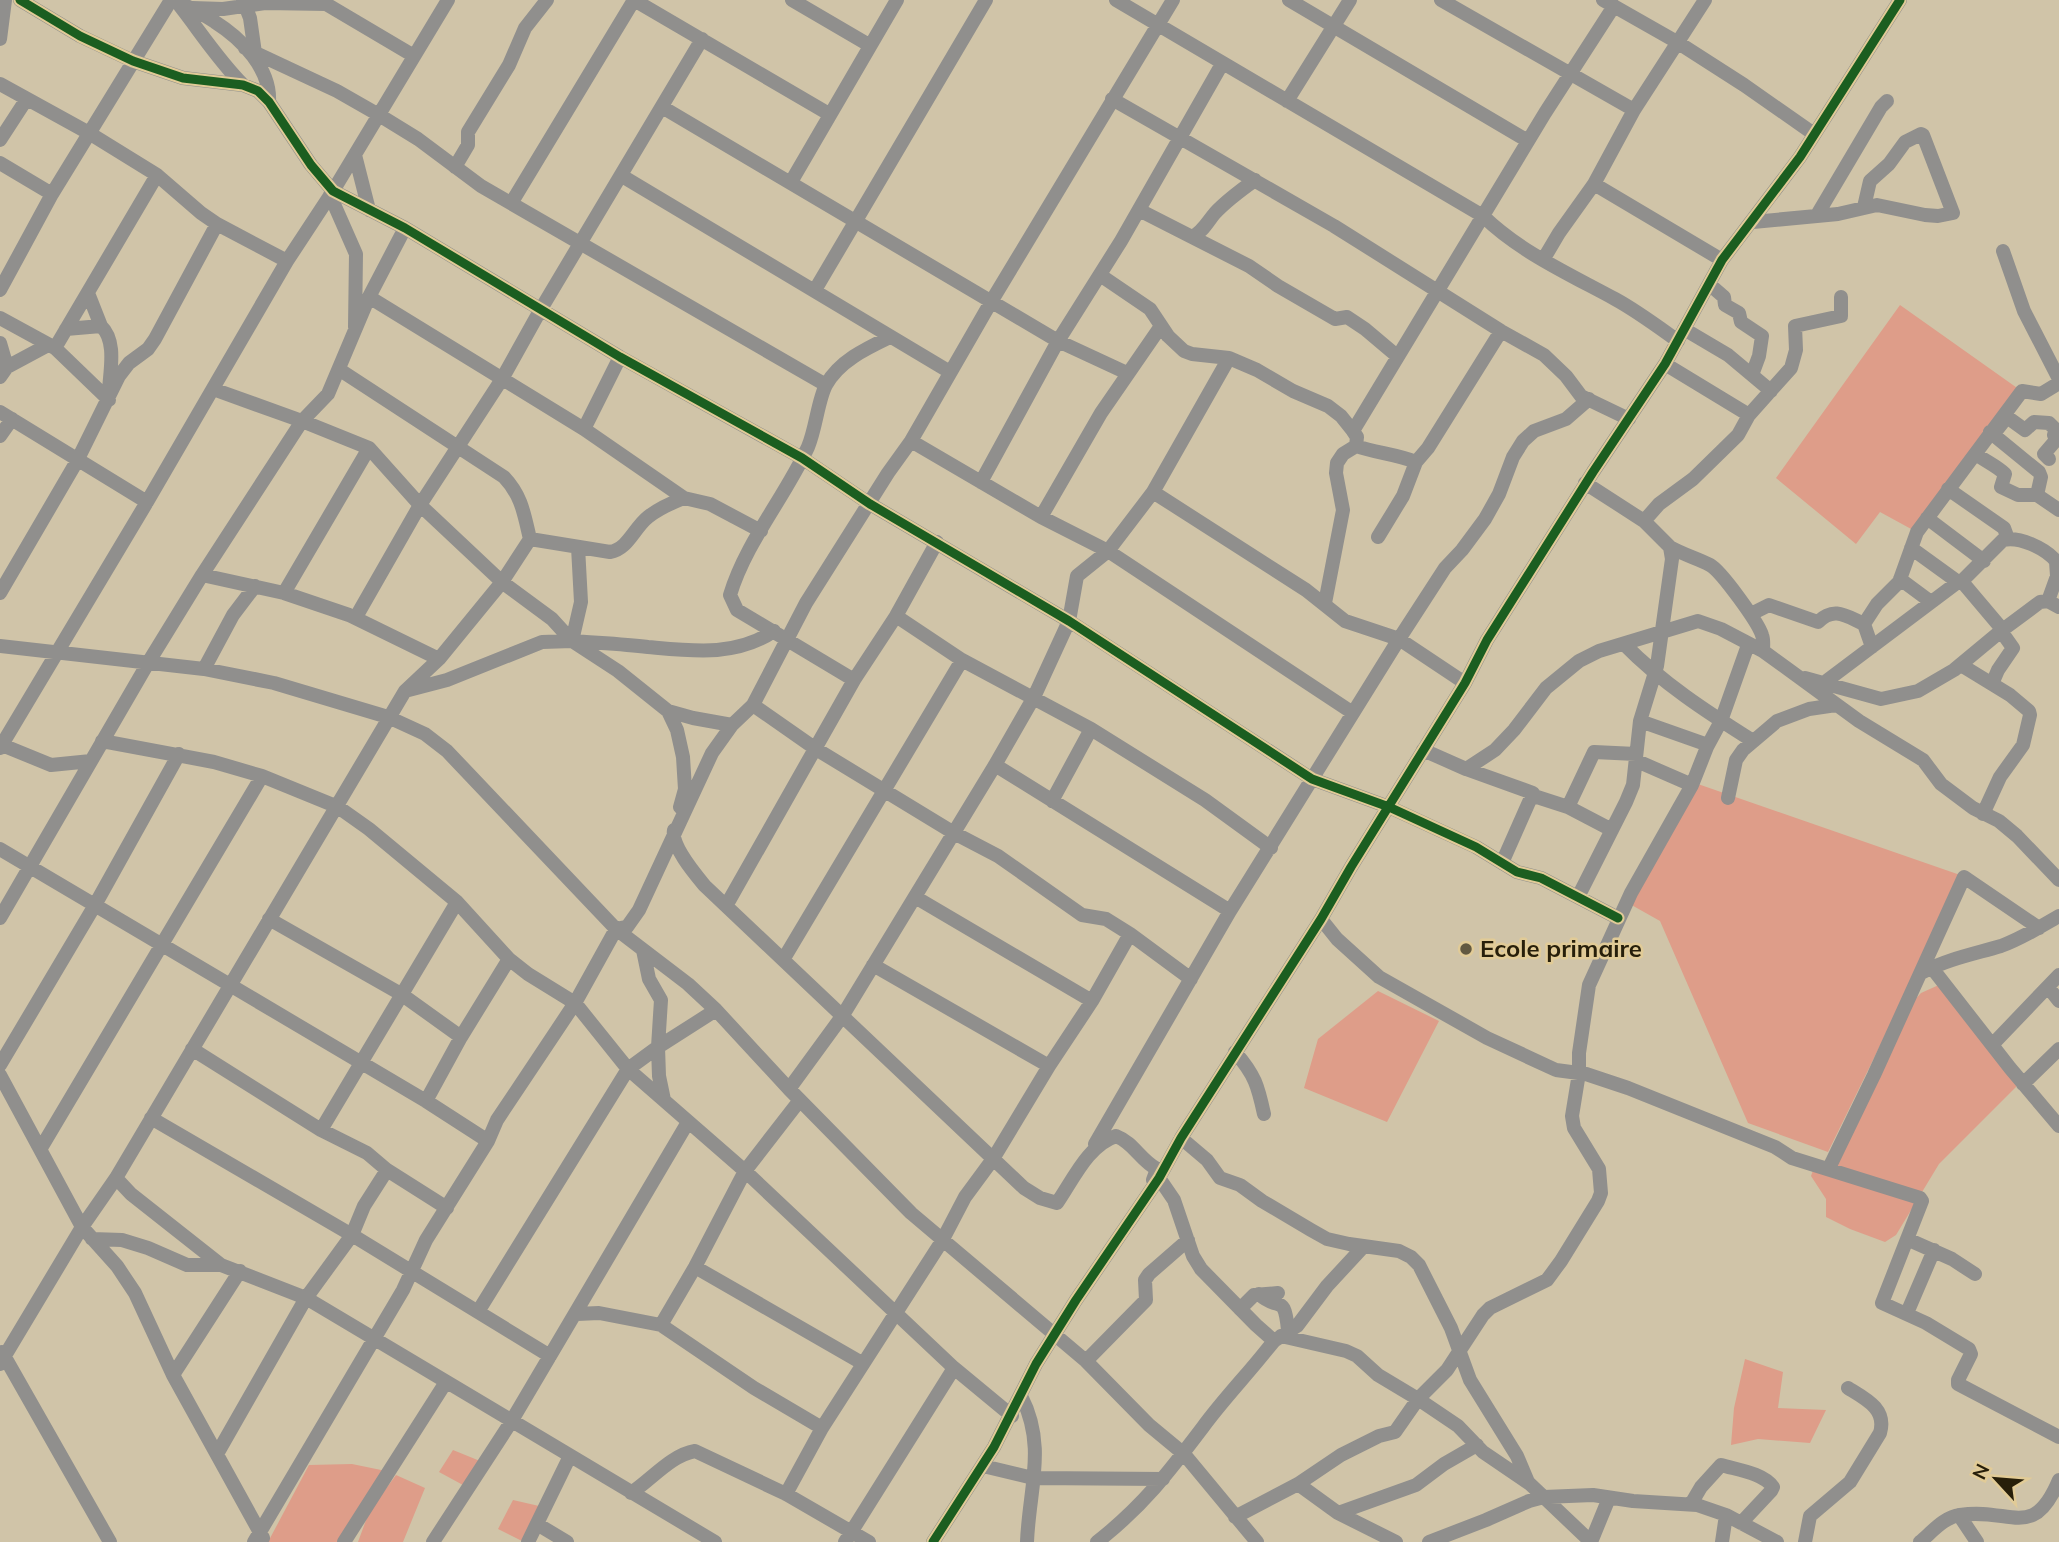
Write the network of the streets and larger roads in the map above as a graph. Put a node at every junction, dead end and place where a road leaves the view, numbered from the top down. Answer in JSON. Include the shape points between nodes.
{"nodes":[{"id":1,"x":5,"y":0,"type":"edge"},
{"id":2,"x":20,"y":0,"type":"edge"},
{"id":3,"x":350,"y":0,"type":"edge"},
{"id":4,"x":448,"y":0,"type":"edge"},
{"id":5,"x":547,"y":0,"type":"edge"},
{"id":6,"x":634,"y":0,"type":"edge"},
{"id":7,"x":792,"y":0,"type":"edge"},
{"id":8,"x":897,"y":0,"type":"edge"},
{"id":9,"x":986,"y":0,"type":"edge"},
{"id":10,"x":1116,"y":0,"type":"edge"},
{"id":11,"x":1173,"y":0,"type":"edge"},
{"id":12,"x":1289,"y":0,"type":"edge"},
{"id":13,"x":1350,"y":0,"type":"edge"},
{"id":14,"x":1441,"y":0,"type":"edge"},
{"id":15,"x":1705,"y":0,"type":"edge"},
{"id":16,"x":1900,"y":0,"type":"edge"},
{"id":17,"x":177,"y":2,"type":"edge"},
{"id":18,"x":323,"y":2,"type":"edge"},
{"id":19,"x":244,"y":3,"type":"edge"},
{"id":20,"x":1608,"y":3,"type":"edge"},
{"id":21,"x":343,"y":14,"type":"junction"},
{"id":22,"x":1156,"y":24,"type":"junction"},
{"id":23,"x":1333,"y":26,"type":"junction"},
{"id":24,"x":0,"y":39,"type":"edge"},
{"id":25,"x":702,"y":39,"type":"junction"},
{"id":26,"x":1677,"y":42,"type":"junction"},
{"id":27,"x":869,"y":45,"type":"junction"},
{"id":28,"x":250,"y":50,"type":"junction"},
{"id":29,"x":414,"y":56,"type":"junction"},
{"id":30,"x":133,"y":61,"type":"junction"},
{"id":31,"x":1222,"y":64,"type":"junction"},
{"id":32,"x":1571,"y":73,"type":"junction"},
{"id":33,"x":0,"y":84,"type":"edge"},
{"id":34,"x":243,"y":85,"type":"junction"},
{"id":35,"x":1112,"y":99,"type":"junction"},
{"id":36,"x":26,"y":100,"type":"junction"},
{"id":37,"x":1287,"y":101,"type":"junction"},
{"id":38,"x":1886,"y":101,"type":"dead end"},
{"id":39,"x":269,"y":102,"type":"junction"},
{"id":40,"x":662,"y":107,"type":"junction"},
{"id":41,"x":1634,"y":110,"type":"junction"},
{"id":42,"x":829,"y":114,"type":"junction"},
{"id":43,"x":379,"y":115,"type":"junction"},
{"id":44,"x":5,"y":126,"type":"edge"},
{"id":45,"x":89,"y":133,"type":"junction"},
{"id":46,"x":1814,"y":134,"type":"junction"},
{"id":47,"x":1180,"y":137,"type":"junction"},
{"id":48,"x":0,"y":140,"type":"edge"},
{"id":49,"x":1528,"y":141,"type":"junction"},
{"id":50,"x":355,"y":155,"type":"junction"},
{"id":51,"x":0,"y":163,"type":"edge"},
{"id":52,"x":454,"y":167,"type":"junction"},
{"id":53,"x":157,"y":175,"type":"junction"},
{"id":54,"x":622,"y":176,"type":"junction"},
{"id":55,"x":1255,"y":180,"type":"junction"},
{"id":56,"x":791,"y":182,"type":"junction"},
{"id":57,"x":1594,"y":184,"type":"junction"},
{"id":58,"x":332,"y":193,"type":"junction"},
{"id":59,"x":52,"y":194,"type":"junction"},
{"id":60,"x":512,"y":202,"type":"junction"},
{"id":61,"x":1864,"y":207,"type":"junction"},
{"id":62,"x":369,"y":210,"type":"junction"},
{"id":63,"x":1139,"y":210,"type":"junction"},
{"id":64,"x":1817,"y":215,"type":"junction"},
{"id":65,"x":1483,"y":216,"type":"junction"},
{"id":66,"x":856,"y":222,"type":"junction"},
{"id":67,"x":1753,"y":222,"type":"junction"},
{"id":68,"x":217,"y":224,"type":"junction"},
{"id":69,"x":405,"y":228,"type":"junction"},
{"id":70,"x":1192,"y":237,"type":"junction"},
{"id":71,"x":581,"y":243,"type":"junction"},
{"id":72,"x":2003,"y":251,"type":"dead end"},
{"id":73,"x":1543,"y":260,"type":"junction"},
{"id":74,"x":1723,"y":260,"type":"junction"},
{"id":75,"x":287,"y":261,"type":"junction"},
{"id":76,"x":1100,"y":275,"type":"junction"},
{"id":77,"x":1709,"y":284,"type":"junction"},
{"id":78,"x":0,"y":290,"type":"edge"},
{"id":79,"x":815,"y":290,"type":"junction"},
{"id":80,"x":1436,"y":290,"type":"junction"},
{"id":81,"x":88,"y":293,"type":"junction"},
{"id":82,"x":369,"y":297,"type":"junction"},
{"id":83,"x":1841,"y":297,"type":"dead end"},
{"id":84,"x":991,"y":302,"type":"junction"},
{"id":85,"x":541,"y":309,"type":"junction"},
{"id":86,"x":0,"y":318,"type":"edge"},
{"id":87,"x":101,"y":326,"type":"junction"},
{"id":88,"x":1161,"y":326,"type":"junction"},
{"id":89,"x":66,"y":329,"type":"junction"},
{"id":90,"x":1501,"y":331,"type":"junction"},
{"id":91,"x":355,"y":332,"type":"junction"},
{"id":92,"x":1681,"y":335,"type":"junction"},
{"id":93,"x":890,"y":337,"type":"junction"},
{"id":94,"x":1058,"y":341,"type":"junction"},
{"id":95,"x":0,"y":343,"type":"edge"},
{"id":96,"x":51,"y":347,"type":"junction"},
{"id":97,"x":1397,"y":356,"type":"junction"},
{"id":98,"x":620,"y":357,"type":"junction"},
{"id":99,"x":1229,"y":358,"type":"junction"},
{"id":100,"x":1665,"y":364,"type":"junction"},
{"id":101,"x":2,"y":369,"type":"edge"},
{"id":102,"x":340,"y":370,"type":"junction"},
{"id":103,"x":950,"y":372,"type":"junction"},
{"id":104,"x":1127,"y":373,"type":"junction"},
{"id":105,"x":1752,"y":375,"type":"junction"},
{"id":106,"x":502,"y":379,"type":"junction"},
{"id":107,"x":2059,"y":381,"type":"edge"},
{"id":108,"x":826,"y":385,"type":"junction"},
{"id":109,"x":213,"y":389,"type":"junction"},
{"id":110,"x":1771,"y":391,"type":"junction"},
{"id":111,"x":1589,"y":399,"type":"junction"},
{"id":112,"x":109,"y":400,"type":"junction"},
{"id":113,"x":6,"y":415,"type":"edge"},
{"id":114,"x":1749,"y":415,"type":"junction"},
{"id":115,"x":1629,"y":419,"type":"junction"},
{"id":116,"x":302,"y":421,"type":"junction"},
{"id":117,"x":2054,"y":424,"type":"edge"},
{"id":118,"x":584,"y":429,"type":"junction"},
{"id":119,"x":1353,"y":431,"type":"junction"},
{"id":120,"x":1990,"y":432,"type":"junction"},
{"id":121,"x":0,"y":436,"type":"edge"},
{"id":122,"x":911,"y":441,"type":"junction"},
{"id":123,"x":1356,"y":446,"type":"junction"},
{"id":124,"x":459,"y":447,"type":"junction"},
{"id":125,"x":369,"y":448,"type":"junction"},
{"id":126,"x":1976,"y":453,"type":"junction"},
{"id":127,"x":802,"y":458,"type":"junction"},
{"id":128,"x":2049,"y":459,"type":"dead end"},
{"id":129,"x":77,"y":461,"type":"junction"},
{"id":130,"x":1416,"y":462,"type":"junction"},
{"id":131,"x":981,"y":482,"type":"junction"},
{"id":132,"x":1586,"y":483,"type":"junction"},
{"id":133,"x":1948,"y":489,"type":"junction"},
{"id":134,"x":1153,"y":492,"type":"junction"},
{"id":135,"x":2036,"y":495,"type":"junction"},
{"id":136,"x":684,"y":498,"type":"junction"},
{"id":137,"x":147,"y":502,"type":"junction"},
{"id":138,"x":870,"y":504,"type":"junction"},
{"id":139,"x":420,"y":505,"type":"junction"},
{"id":140,"x":2059,"y":510,"type":"edge"},
{"id":141,"x":1041,"y":517,"type":"junction"},
{"id":142,"x":1927,"y":518,"type":"junction"},
{"id":143,"x":1644,"y":521,"type":"junction"},
{"id":144,"x":761,"y":531,"type":"junction"},
{"id":145,"x":1378,"y":537,"type":"dead end"},
{"id":146,"x":2008,"y":538,"type":"junction"},
{"id":147,"x":530,"y":539,"type":"junction"},
{"id":148,"x":937,"y":542,"type":"junction"},
{"id":149,"x":578,"y":547,"type":"junction"},
{"id":150,"x":1670,"y":547,"type":"junction"},
{"id":151,"x":1910,"y":548,"type":"junction"},
{"id":152,"x":1108,"y":551,"type":"junction"},
{"id":153,"x":1984,"y":561,"type":"junction"},
{"id":154,"x":202,"y":575,"type":"junction"},
{"id":155,"x":1900,"y":579,"type":"junction"},
{"id":156,"x":502,"y":582,"type":"junction"},
{"id":157,"x":1959,"y":582,"type":"junction"},
{"id":158,"x":255,"y":586,"type":"junction"},
{"id":159,"x":0,"y":593,"type":"edge"},
{"id":160,"x":284,"y":593,"type":"junction"},
{"id":161,"x":1931,"y":602,"type":"junction"},
{"id":162,"x":1325,"y":603,"type":"junction"},
{"id":163,"x":2054,"y":604,"type":"edge"},
{"id":164,"x":1751,"y":614,"type":"junction"},
{"id":165,"x":896,"y":616,"type":"junction"},
{"id":166,"x":356,"y":618,"type":"junction"},
{"id":167,"x":1069,"y":621,"type":"junction"},
{"id":168,"x":1864,"y":624,"type":"junction"},
{"id":169,"x":2002,"y":630,"type":"junction"},
{"id":170,"x":774,"y":631,"type":"junction"},
{"id":171,"x":1662,"y":632,"type":"junction"},
{"id":172,"x":788,"y":639,"type":"junction"},
{"id":173,"x":1399,"y":639,"type":"junction"},
{"id":174,"x":572,"y":641,"type":"junction"},
{"id":175,"x":1624,"y":644,"type":"junction"},
{"id":176,"x":1748,"y":645,"type":"junction"},
{"id":177,"x":0,"y":646,"type":"edge"},
{"id":178,"x":1872,"y":647,"type":"junction"},
{"id":179,"x":1763,"y":652,"type":"junction"},
{"id":180,"x":57,"y":654,"type":"junction"},
{"id":181,"x":439,"y":659,"type":"junction"},
{"id":182,"x":962,"y":660,"type":"junction"},
{"id":183,"x":148,"y":663,"type":"junction"},
{"id":184,"x":1961,"y":665,"type":"junction"},
{"id":185,"x":204,"y":669,"type":"junction"},
{"id":186,"x":1655,"y":674,"type":"junction"},
{"id":187,"x":1796,"y":676,"type":"junction"},
{"id":188,"x":854,"y":680,"type":"junction"},
{"id":189,"x":1825,"y":682,"type":"junction"},
{"id":190,"x":1465,"y":683,"type":"junction"},
{"id":191,"x":1992,"y":684,"type":"junction"},
{"id":192,"x":405,"y":691,"type":"junction"},
{"id":193,"x":1034,"y":697,"type":"junction"},
{"id":194,"x":754,"y":705,"type":"junction"},
{"id":195,"x":1836,"y":705,"type":"junction"},
{"id":196,"x":668,"y":711,"type":"junction"},
{"id":197,"x":1353,"y":713,"type":"junction"},
{"id":198,"x":388,"y":717,"type":"junction"},
{"id":199,"x":1640,"y":721,"type":"junction"},
{"id":200,"x":1721,"y":721,"type":"junction"},
{"id":201,"x":732,"y":725,"type":"junction"},
{"id":202,"x":1091,"y":729,"type":"junction"},
{"id":203,"x":102,"y":741,"type":"junction"},
{"id":204,"x":1753,"y":741,"type":"junction"},
{"id":205,"x":1708,"y":745,"type":"junction"},
{"id":206,"x":1,"y":747,"type":"edge"},
{"id":207,"x":816,"y":749,"type":"junction"},
{"id":208,"x":1423,"y":750,"type":"junction"},
{"id":209,"x":179,"y":754,"type":"junction"},
{"id":210,"x":1637,"y":757,"type":"junction"},
{"id":211,"x":91,"y":761,"type":"junction"},
{"id":212,"x":995,"y":765,"type":"junction"},
{"id":213,"x":1466,"y":769,"type":"junction"},
{"id":214,"x":262,"y":776,"type":"junction"},
{"id":215,"x":1312,"y":779,"type":"junction"},
{"id":216,"x":1692,"y":785,"type":"junction"},
{"id":217,"x":884,"y":790,"type":"junction"},
{"id":218,"x":1534,"y":796,"type":"junction"},
{"id":219,"x":1728,"y":797,"type":"dead end"},
{"id":220,"x":1052,"y":801,"type":"junction"},
{"id":221,"x":338,"y":807,"type":"junction"},
{"id":222,"x":1390,"y":807,"type":"junction"},
{"id":223,"x":1568,"y":807,"type":"junction"},
{"id":224,"x":1983,"y":814,"type":"junction"},
{"id":225,"x":1612,"y":830,"type":"junction"},
{"id":226,"x":954,"y":833,"type":"junction"},
{"id":227,"x":673,"y":835,"type":"junction"},
{"id":228,"x":1271,"y":848,"type":"junction"},
{"id":229,"x":0,"y":849,"type":"edge"},
{"id":230,"x":1502,"y":863,"type":"junction"},
{"id":231,"x":30,"y":867,"type":"junction"},
{"id":232,"x":2059,"y":880,"type":"edge"},
{"id":233,"x":915,"y":897,"type":"junction"},
{"id":234,"x":1578,"y":897,"type":"junction"},
{"id":235,"x":457,"y":902,"type":"junction"},
{"id":236,"x":95,"y":905,"type":"junction"},
{"id":237,"x":726,"y":906,"type":"junction"},
{"id":238,"x":1230,"y":911,"type":"junction"},
{"id":239,"x":2059,"y":916,"type":"edge"},
{"id":240,"x":0,"y":918,"type":"edge"},
{"id":241,"x":1618,"y":918,"type":"junction"},
{"id":242,"x":269,"y":919,"type":"junction"},
{"id":243,"x":1321,"y":919,"type":"junction"},
{"id":244,"x":2039,"y":928,"type":"junction"},
{"id":245,"x":616,"y":929,"type":"junction"},
{"id":246,"x":1130,"y":934,"type":"junction"},
{"id":247,"x":161,"y":944,"type":"junction"},
{"id":248,"x":643,"y":950,"type":"junction"},
{"id":249,"x":509,"y":959,"type":"junction"},
{"id":250,"x":783,"y":960,"type":"junction"},
{"id":251,"x":873,"y":965,"type":"junction"},
{"id":252,"x":1927,"y":970,"type":"junction"},
{"id":253,"x":2059,"y":975,"type":"edge"},
{"id":254,"x":1191,"y":979,"type":"junction"},
{"id":255,"x":230,"y":985,"type":"junction"},
{"id":256,"x":2048,"y":987,"type":"junction"},
{"id":257,"x":401,"y":994,"type":"junction"},
{"id":258,"x":2059,"y":1000,"type":"edge"},
{"id":259,"x":1092,"y":1001,"type":"junction"},
{"id":260,"x":575,"y":1003,"type":"junction"},
{"id":261,"x":716,"y":1010,"type":"junction"},
{"id":262,"x":843,"y":1015,"type":"junction"},
{"id":263,"x":461,"y":1037,"type":"junction"},
{"id":264,"x":1992,"y":1045,"type":"junction"},
{"id":265,"x":658,"y":1047,"type":"junction"},
{"id":266,"x":192,"y":1049,"type":"junction"},
{"id":267,"x":2059,"y":1049,"type":"edge"},
{"id":268,"x":1235,"y":1052,"type":"junction"},
{"id":269,"x":361,"y":1063,"type":"junction"},
{"id":270,"x":0,"y":1065,"type":"edge"},
{"id":271,"x":1049,"y":1066,"type":"junction"},
{"id":272,"x":628,"y":1069,"type":"junction"},
{"id":273,"x":1579,"y":1073,"type":"junction"},
{"id":274,"x":0,"y":1075,"type":"edge"},
{"id":275,"x":2023,"y":1084,"type":"junction"},
{"id":276,"x":789,"y":1089,"type":"junction"},
{"id":277,"x":664,"y":1100,"type":"junction"},
{"id":278,"x":800,"y":1100,"type":"junction"},
{"id":279,"x":426,"y":1101,"type":"junction"},
{"id":280,"x":1264,"y":1114,"type":"dead end"},
{"id":281,"x":151,"y":1118,"type":"junction"},
{"id":282,"x":688,"y":1122,"type":"junction"},
{"id":283,"x":2059,"y":1126,"type":"edge"},
{"id":284,"x":321,"y":1130,"type":"junction"},
{"id":285,"x":1181,"y":1138,"type":"junction"},
{"id":286,"x":488,"y":1142,"type":"junction"},
{"id":287,"x":41,"y":1148,"type":"junction"},
{"id":288,"x":1089,"y":1155,"type":"junction"},
{"id":289,"x":993,"y":1159,"type":"junction"},
{"id":290,"x":1829,"y":1168,"type":"junction"},
{"id":291,"x":387,"y":1170,"type":"junction"},
{"id":292,"x":746,"y":1171,"type":"junction"},
{"id":293,"x":116,"y":1178,"type":"junction"},
{"id":294,"x":1159,"y":1178,"type":"junction"},
{"id":295,"x":1147,"y":1195,"type":"junction"},
{"id":296,"x":447,"y":1208,"type":"junction"},
{"id":297,"x":87,"y":1233,"type":"junction"},
{"id":298,"x":352,"y":1235,"type":"junction"},
{"id":299,"x":1907,"y":1239,"type":"junction"},
{"id":300,"x":1188,"y":1240,"type":"junction"},
{"id":301,"x":942,"y":1241,"type":"junction"},
{"id":302,"x":1364,"y":1246,"type":"junction"},
{"id":303,"x":1934,"y":1250,"type":"junction"},
{"id":304,"x":221,"y":1265,"type":"junction"},
{"id":305,"x":695,"y":1268,"type":"junction"},
{"id":306,"x":240,"y":1271,"type":"junction"},
{"id":307,"x":411,"y":1272,"type":"junction"},
{"id":308,"x":1975,"y":1274,"type":"dead end"},
{"id":309,"x":1278,"y":1293,"type":"dead end"},
{"id":310,"x":1259,"y":1294,"type":"junction"},
{"id":311,"x":306,"y":1297,"type":"junction"},
{"id":312,"x":1240,"y":1309,"type":"junction"},
{"id":313,"x":479,"y":1310,"type":"junction"},
{"id":314,"x":1907,"y":1313,"type":"junction"},
{"id":315,"x":577,"y":1314,"type":"junction"},
{"id":316,"x":895,"y":1314,"type":"junction"},
{"id":317,"x":661,"y":1325,"type":"junction"},
{"id":318,"x":1055,"y":1335,"type":"junction"},
{"id":319,"x":1281,"y":1336,"type":"junction"},
{"id":320,"x":376,"y":1338,"type":"junction"},
{"id":321,"x":1458,"y":1353,"type":"junction"},
{"id":322,"x":2,"y":1356,"type":"edge"},
{"id":323,"x":550,"y":1356,"type":"junction"},
{"id":324,"x":1086,"y":1361,"type":"junction"},
{"id":325,"x":862,"y":1363,"type":"junction"},
{"id":326,"x":954,"y":1368,"type":"junction"},
{"id":327,"x":173,"y":1375,"type":"junction"},
{"id":328,"x":446,"y":1382,"type":"junction"},
{"id":329,"x":1848,"y":1388,"type":"dead end"},
{"id":330,"x":1021,"y":1396,"type":"junction"},
{"id":331,"x":1418,"y":1399,"type":"junction"},
{"id":332,"x":1012,"y":1416,"type":"junction"},
{"id":333,"x":511,"y":1422,"type":"junction"},
{"id":334,"x":822,"y":1427,"type":"junction"},
{"id":335,"x":2059,"y":1437,"type":"edge"},
{"id":336,"x":1477,"y":1445,"type":"junction"},
{"id":337,"x":217,"y":1454,"type":"junction"},
{"id":338,"x":1184,"y":1454,"type":"junction"},
{"id":339,"x":570,"y":1456,"type":"junction"},
{"id":340,"x":983,"y":1466,"type":"junction"},
{"id":341,"x":1033,"y":1478,"type":"junction"},
{"id":342,"x":1163,"y":1479,"type":"junction"},
{"id":343,"x":2059,"y":1480,"type":"edge"},
{"id":344,"x":1528,"y":1482,"type":"junction"},
{"id":345,"x":1298,"y":1485,"type":"junction"},
{"id":346,"x":631,"y":1493,"type":"junction"},
{"id":347,"x":786,"y":1494,"type":"junction"},
{"id":348,"x":1544,"y":1497,"type":"junction"},
{"id":349,"x":1609,"y":1498,"type":"junction"},
{"id":350,"x":1691,"y":1504,"type":"junction"},
{"id":351,"x":1338,"y":1513,"type":"junction"},
{"id":352,"x":1959,"y":1514,"type":"junction"},
{"id":353,"x":1726,"y":1515,"type":"junction"},
{"id":354,"x":1236,"y":1517,"type":"junction"},
{"id":355,"x":1741,"y":1523,"type":"junction"},
{"id":356,"x":537,"y":1524,"type":"junction"},
{"id":357,"x":848,"y":1537,"type":"edge"},
{"id":358,"x":260,"y":1539,"type":"edge"},
{"id":359,"x":110,"y":1542,"type":"edge"},
{"id":360,"x":344,"y":1542,"type":"edge"},
{"id":361,"x":433,"y":1542,"type":"edge"},
{"id":362,"x":528,"y":1542,"type":"edge"},
{"id":363,"x":567,"y":1542,"type":"edge"},
{"id":364,"x":715,"y":1542,"type":"edge"},
{"id":365,"x":869,"y":1542,"type":"edge"},
{"id":366,"x":933,"y":1542,"type":"edge"},
{"id":367,"x":1027,"y":1542,"type":"edge"},
{"id":368,"x":1097,"y":1542,"type":"edge"},
{"id":369,"x":1257,"y":1542,"type":"edge"},
{"id":370,"x":1396,"y":1542,"type":"edge"},
{"id":371,"x":1429,"y":1542,"type":"edge"},
{"id":372,"x":1591,"y":1542,"type":"edge"},
{"id":373,"x":1723,"y":1542,"type":"edge"},
{"id":374,"x":1777,"y":1542,"type":"edge"},
{"id":375,"x":1805,"y":1542,"type":"edge"},
{"id":376,"x":1920,"y":1542,"type":"edge"},
{"id":377,"x":1977,"y":1542,"type":"edge"}],
"edges":[{"from":1,"to":24,"type":"street"},
{"from":2,"to":30,"type":"street"},
{"from":3,"to":21,"type":"street"},
{"from":4,"to":29,"type":"street"},
{"from":5,"to":52,"type":"street","via":[[525,29],[468,132],[468,145]]},
{"from":6,"to":25,"type":"street"},
{"from":6,"to":60,"type":"street"},
{"from":7,"to":27,"type":"street"},
{"from":8,"to":27,"type":"street"},
{"from":9,"to":66,"type":"street"},
{"from":10,"to":22,"type":"street"},
{"from":11,"to":22,"type":"street"},
{"from":12,"to":23,"type":"street"},
{"from":13,"to":23,"type":"street"},
{"from":14,"to":32,"type":"street"},
{"from":15,"to":26,"type":"street"},
{"from":16,"to":46,"type":"street"},
{"from":17,"to":19,"type":"street","via":[[223,9]]},
{"from":17,"to":28,"type":"street","via":[[214,20]]},
{"from":17,"to":30,"type":"street"},
{"from":17,"to":34,"type":"street"},
{"from":18,"to":19,"type":"street"},
{"from":18,"to":21,"type":"street"},
{"from":19,"to":28,"type":"street"},
{"from":20,"to":26,"type":"street"},
{"from":20,"to":32,"type":"street"},
{"from":21,"to":29,"type":"street"},
{"from":22,"to":31,"type":"street"},
{"from":22,"to":35,"type":"street"},
{"from":23,"to":37,"type":"street"},
{"from":23,"to":49,"type":"street"},
{"from":25,"to":40,"type":"street"},
{"from":25,"to":42,"type":"street"},
{"from":26,"to":41,"type":"street"},
{"from":26,"to":46,"type":"street"},
{"from":27,"to":42,"type":"street"},
{"from":28,"to":39,"type":"street","via":[[270,87]]},
{"from":28,"to":43,"type":"street"},
{"from":29,"to":43,"type":"street"},
{"from":30,"to":34,"type":"street","via":[[183,78]]},
{"from":30,"to":45,"type":"street"},
{"from":31,"to":37,"type":"street"},
{"from":31,"to":47,"type":"street"},
{"from":32,"to":41,"type":"street"},
{"from":32,"to":49,"type":"street"},
{"from":33,"to":36,"type":"street"},
{"from":34,"to":39,"type":"street"},
{"from":35,"to":47,"type":"street"},
{"from":35,"to":84,"type":"street"},
{"from":36,"to":44,"type":"street"},
{"from":36,"to":45,"type":"street"},
{"from":37,"to":65,"type":"street"},
{"from":38,"to":64,"type":"street"},
{"from":39,"to":58,"type":"street"},
{"from":40,"to":54,"type":"street"},
{"from":40,"to":56,"type":"street"},
{"from":41,"to":57,"type":"street"},
{"from":42,"to":56,"type":"street"},
{"from":43,"to":50,"type":"street"},
{"from":43,"to":52,"type":"street"},
{"from":44,"to":48,"type":"street"},
{"from":45,"to":53,"type":"street"},
{"from":45,"to":59,"type":"street"},
{"from":46,"to":67,"type":"street"},
{"from":47,"to":55,"type":"street"},
{"from":47,"to":63,"type":"street"},
{"from":49,"to":65,"type":"street"},
{"from":50,"to":58,"type":"street"},
{"from":50,"to":62,"type":"street"},
{"from":51,"to":59,"type":"street"},
{"from":52,"to":60,"type":"street"},
{"from":53,"to":68,"type":"street"},
{"from":53,"to":81,"type":"street"},
{"from":54,"to":71,"type":"street"},
{"from":54,"to":79,"type":"street"},
{"from":55,"to":70,"type":"street"},
{"from":55,"to":80,"type":"street"},
{"from":56,"to":66,"type":"street"},
{"from":57,"to":73,"type":"street"},
{"from":57,"to":74,"type":"street"},
{"from":58,"to":62,"type":"street"},
{"from":58,"to":75,"type":"street"},
{"from":58,"to":91,"type":"street","via":[[356,254]]},
{"from":59,"to":78,"type":"street"},
{"from":60,"to":71,"type":"street"},
{"from":61,"to":61,"type":"street","via":[[1870,181],[1905,142],[1921,134],[1953,213],[1938,216]]},
{"from":61,"to":64,"type":"street"},
{"from":62,"to":69,"type":"street"},
{"from":63,"to":70,"type":"street"},
{"from":63,"to":76,"type":"street"},
{"from":64,"to":67,"type":"street"},
{"from":65,"to":73,"type":"street"},
{"from":65,"to":80,"type":"street"},
{"from":66,"to":79,"type":"street"},
{"from":66,"to":84,"type":"street"},
{"from":67,"to":74,"type":"street"},
{"from":68,"to":75,"type":"street"},
{"from":68,"to":112,"type":"street","via":[[155,339],[124,369]]},
{"from":69,"to":82,"type":"street"},
{"from":69,"to":85,"type":"street"},
{"from":70,"to":97,"type":"street","via":[[1335,319],[1347,317]]},
{"from":71,"to":85,"type":"street"},
{"from":71,"to":108,"type":"street"},
{"from":72,"to":107,"type":"street","via":[[2024,311]]},
{"from":73,"to":92,"type":"street"},
{"from":74,"to":77,"type":"street"},
{"from":75,"to":109,"type":"street"},
{"from":76,"to":88,"type":"street","via":[[1150,309]]},
{"from":76,"to":94,"type":"street"},
{"from":77,"to":92,"type":"street"},
{"from":77,"to":105,"type":"street","via":[[1739,313],[1741,322],[1762,337]]},
{"from":79,"to":93,"type":"street"},
{"from":80,"to":90,"type":"street"},
{"from":80,"to":97,"type":"street"},
{"from":81,"to":87,"type":"street"},
{"from":81,"to":89,"type":"street"},
{"from":82,"to":91,"type":"street"},
{"from":82,"to":106,"type":"street"},
{"from":83,"to":110,"type":"street","via":[[1842,315],[1795,326],[1794,361]]},
{"from":84,"to":94,"type":"street"},
{"from":84,"to":103,"type":"street"},
{"from":85,"to":98,"type":"street"},
{"from":85,"to":106,"type":"street"},
{"from":86,"to":96,"type":"street"},
{"from":87,"to":89,"type":"street"},
{"from":87,"to":112,"type":"street","via":[[111,342]]},
{"from":88,"to":99,"type":"street","via":[[1184,351]]},
{"from":88,"to":104,"type":"street"},
{"from":89,"to":96,"type":"street"},
{"from":90,"to":111,"type":"street","via":[[1544,355],[1575,391]]},
{"from":90,"to":130,"type":"street"},
{"from":91,"to":102,"type":"street"},
{"from":92,"to":100,"type":"street"},
{"from":92,"to":105,"type":"street","via":[[1728,355]]},
{"from":93,"to":103,"type":"street"},
{"from":93,"to":108,"type":"street","via":[[850,359]]},
{"from":94,"to":104,"type":"street"},
{"from":94,"to":131,"type":"street"},
{"from":95,"to":101,"type":"street"},
{"from":96,"to":101,"type":"street"},
{"from":96,"to":112,"type":"street"},
{"from":97,"to":119,"type":"street"},
{"from":98,"to":118,"type":"street"},
{"from":98,"to":127,"type":"street"},
{"from":99,"to":119,"type":"street","via":[[1328,406]]},
{"from":99,"to":134,"type":"street"},
{"from":100,"to":114,"type":"street"},
{"from":100,"to":115,"type":"street"},
{"from":102,"to":116,"type":"street","via":[[328,394]]},
{"from":102,"to":124,"type":"street"},
{"from":103,"to":122,"type":"street"},
{"from":104,"to":141,"type":"street"},
{"from":105,"to":110,"type":"street"},
{"from":106,"to":118,"type":"street"},
{"from":106,"to":124,"type":"street"},
{"from":107,"to":120,"type":"street","via":[[2041,394],[2022,391]]},
{"from":108,"to":127,"type":"street"},
{"from":109,"to":116,"type":"street"},
{"from":109,"to":137,"type":"street"},
{"from":110,"to":114,"type":"street"},
{"from":111,"to":115,"type":"street"},
{"from":111,"to":173,"type":"street","via":[[1566,419],[1534,431],[1523,441],[1485,519],[1445,568]]},
{"from":112,"to":129,"type":"street"},
{"from":113,"to":121,"type":"street"},
{"from":113,"to":129,"type":"street"},
{"from":114,"to":143,"type":"street","via":[[1738,435]]},
{"from":115,"to":132,"type":"street"},
{"from":116,"to":125,"type":"street"},
{"from":116,"to":154,"type":"street"},
{"from":117,"to":120,"type":"street","via":[[2034,422],[2025,430],[2007,417]]},
{"from":117,"to":128,"type":"street","via":[[2056,440],[2044,454]]},
{"from":118,"to":136,"type":"street"},
{"from":119,"to":123,"type":"street"},
{"from":120,"to":126,"type":"street"},
{"from":120,"to":135,"type":"street","via":[[2039,472]]},
{"from":122,"to":131,"type":"street"},
{"from":122,"to":138,"type":"street"},
{"from":123,"to":130,"type":"street"},
{"from":123,"to":162,"type":"street","via":[[1337,463],[1343,510]]},
{"from":124,"to":139,"type":"street"},
{"from":124,"to":147,"type":"street","via":[[515,489]]},
{"from":125,"to":139,"type":"street"},
{"from":125,"to":160,"type":"street"},
{"from":126,"to":133,"type":"street"},
{"from":126,"to":135,"type":"street","via":[[2003,471],[2001,487],[2018,495]]},
{"from":127,"to":138,"type":"street"},
{"from":127,"to":144,"type":"street"},
{"from":129,"to":137,"type":"street"},
{"from":129,"to":159,"type":"street"},
{"from":130,"to":145,"type":"street","via":[[1403,496]]},
{"from":131,"to":141,"type":"street"},
{"from":132,"to":143,"type":"street"},
{"from":132,"to":190,"type":"street"},
{"from":133,"to":142,"type":"street"},
{"from":133,"to":146,"type":"street","via":[[2004,528]]},
{"from":134,"to":152,"type":"street"},
{"from":134,"to":162,"type":"street"},
{"from":135,"to":140,"type":"street"},
{"from":136,"to":144,"type":"street","via":[[710,504]]},
{"from":136,"to":149,"type":"street","via":[[646,518],[617,551]]},
{"from":137,"to":180,"type":"street"},
{"from":138,"to":148,"type":"street"},
{"from":138,"to":172,"type":"street"},
{"from":139,"to":156,"type":"street"},
{"from":139,"to":166,"type":"street"},
{"from":141,"to":152,"type":"street"},
{"from":142,"to":151,"type":"street"},
{"from":142,"to":153,"type":"street"},
{"from":143,"to":150,"type":"street"},
{"from":144,"to":170,"type":"street","via":[[730,595],[737,610]]},
{"from":146,"to":153,"type":"street"},
{"from":146,"to":163,"type":"street","via":[[2041,548],[2056,561]]},
{"from":147,"to":149,"type":"street"},
{"from":147,"to":156,"type":"street"},
{"from":148,"to":165,"type":"street"},
{"from":148,"to":167,"type":"street"},
{"from":149,"to":174,"type":"street","via":[[580,602]]},
{"from":150,"to":164,"type":"street","via":[[1711,565]]},
{"from":150,"to":171,"type":"street"},
{"from":151,"to":155,"type":"street"},
{"from":151,"to":157,"type":"street"},
{"from":152,"to":167,"type":"street","via":[[1077,576]]},
{"from":152,"to":197,"type":"street"},
{"from":153,"to":157,"type":"street"},
{"from":154,"to":158,"type":"street"},
{"from":154,"to":183,"type":"street"},
{"from":155,"to":161,"type":"street"},
{"from":155,"to":168,"type":"street"},
{"from":156,"to":174,"type":"street","via":[[552,619]]},
{"from":156,"to":181,"type":"street"},
{"from":157,"to":161,"type":"street"},
{"from":157,"to":169,"type":"street"},
{"from":158,"to":160,"type":"street"},
{"from":158,"to":185,"type":"street","via":[[233,615]]},
{"from":160,"to":166,"type":"street"},
{"from":161,"to":178,"type":"street"},
{"from":162,"to":173,"type":"street","via":[[1345,621]]},
{"from":163,"to":169,"type":"street","via":[[2040,602]]},
{"from":164,"to":168,"type":"street","via":[[1769,605],[1818,622],[1832,613]]},
{"from":164,"to":179,"type":"street","via":[[1763,637]]},
{"from":165,"to":182,"type":"street"},
{"from":165,"to":188,"type":"street"},
{"from":166,"to":181,"type":"street"},
{"from":167,"to":193,"type":"street"},
{"from":167,"to":215,"type":"street"},
{"from":168,"to":178,"type":"street"},
{"from":169,"to":184,"type":"street"},
{"from":169,"to":191,"type":"street","via":[[2013,648]]},
{"from":170,"to":172,"type":"street"},
{"from":170,"to":174,"type":"street","via":[[749,645],[714,651]]},
{"from":171,"to":175,"type":"street"},
{"from":171,"to":176,"type":"street","via":[[1698,621]]},
{"from":171,"to":186,"type":"street"},
{"from":172,"to":188,"type":"street"},
{"from":172,"to":194,"type":"street"},
{"from":173,"to":190,"type":"street"},
{"from":173,"to":197,"type":"street"},
{"from":174,"to":192,"type":"street","via":[[542,642],[447,680]]},
{"from":174,"to":196,"type":"street"},
{"from":175,"to":186,"type":"street"},
{"from":175,"to":213,"type":"street","via":[[1579,661],[1546,688],[1495,750]]},
{"from":176,"to":179,"type":"street"},
{"from":176,"to":200,"type":"street"},
{"from":177,"to":180,"type":"street"},
{"from":178,"to":189,"type":"street"},
{"from":179,"to":187,"type":"street"},
{"from":180,"to":183,"type":"street"},
{"from":180,"to":206,"type":"street"},
{"from":181,"to":192,"type":"street"},
{"from":182,"to":193,"type":"street"},
{"from":182,"to":217,"type":"street"},
{"from":183,"to":185,"type":"street"},
{"from":183,"to":203,"type":"street"},
{"from":184,"to":189,"type":"street","via":[[1917,691],[1881,699]]},
{"from":184,"to":191,"type":"street"},
{"from":185,"to":198,"type":"street","via":[[284,686]]},
{"from":186,"to":199,"type":"street"},
{"from":186,"to":200,"type":"street"},
{"from":187,"to":189,"type":"street"},
{"from":187,"to":195,"type":"street"},
{"from":188,"to":207,"type":"street"},
{"from":190,"to":208,"type":"street"},
{"from":191,"to":224,"type":"street","via":[[2030,715],[2023,745],[2000,776]]},
{"from":192,"to":198,"type":"street"},
{"from":193,"to":202,"type":"street"},
{"from":193,"to":212,"type":"street"},
{"from":194,"to":201,"type":"street"},
{"from":194,"to":207,"type":"street"},
{"from":195,"to":204,"type":"street","via":[[1777,721]]},
{"from":195,"to":224,"type":"street","via":[[1923,760],[1941,784]]},
{"from":196,"to":201,"type":"street"},
{"from":196,"to":227,"type":"street","via":[[683,757],[685,789]]},
{"from":197,"to":215,"type":"street"},
{"from":198,"to":221,"type":"street"},
{"from":198,"to":245,"type":"street","via":[[425,734],[447,751]]},
{"from":199,"to":205,"type":"street"},
{"from":199,"to":210,"type":"street"},
{"from":200,"to":204,"type":"street"},
{"from":200,"to":205,"type":"street"},
{"from":201,"to":227,"type":"street","via":[[712,753]]},
{"from":202,"to":220,"type":"street"},
{"from":202,"to":228,"type":"street","via":[[1205,800]]},
{"from":203,"to":209,"type":"street"},
{"from":203,"to":211,"type":"street"},
{"from":204,"to":219,"type":"street","via":[[1736,760]]},
{"from":205,"to":216,"type":"street"},
{"from":206,"to":211,"type":"street","via":[[51,765]]},
{"from":207,"to":217,"type":"street"},
{"from":207,"to":237,"type":"street"},
{"from":208,"to":213,"type":"street"},
{"from":208,"to":222,"type":"street"},
{"from":209,"to":214,"type":"street"},
{"from":209,"to":236,"type":"street"},
{"from":210,"to":216,"type":"street"},
{"from":210,"to":223,"type":"street","via":[[1594,752]]},
{"from":210,"to":225,"type":"street","via":[[1633,785]]},
{"from":211,"to":231,"type":"street"},
{"from":212,"to":220,"type":"street"},
{"from":212,"to":226,"type":"street"},
{"from":213,"to":218,"type":"street"},
{"from":214,"to":221,"type":"street"},
{"from":214,"to":247,"type":"street"},
{"from":215,"to":222,"type":"street"},
{"from":215,"to":228,"type":"street"},
{"from":216,"to":241,"type":"street"},
{"from":217,"to":226,"type":"street"},
{"from":217,"to":250,"type":"street"},
{"from":218,"to":223,"type":"street"},
{"from":218,"to":230,"type":"street"},
{"from":220,"to":238,"type":"street"},
{"from":221,"to":235,"type":"street"},
{"from":221,"to":242,"type":"street"},
{"from":222,"to":230,"type":"street"},
{"from":222,"to":243,"type":"street"},
{"from":223,"to":225,"type":"street"},
{"from":224,"to":232,"type":"street","via":[[2017,836]]},
{"from":225,"to":234,"type":"street"},
{"from":226,"to":233,"type":"street"},
{"from":226,"to":246,"type":"street","via":[[998,856],[1082,915],[1106,919]]},
{"from":227,"to":237,"type":"street","via":[[688,867]]},
{"from":227,"to":245,"type":"street","via":[[632,922]]},
{"from":228,"to":238,"type":"street"},
{"from":229,"to":231,"type":"street"},
{"from":230,"to":234,"type":"street"},
{"from":231,"to":236,"type":"street"},
{"from":231,"to":240,"type":"street"},
{"from":233,"to":251,"type":"street"},
{"from":233,"to":259,"type":"street"},
{"from":234,"to":241,"type":"street"},
{"from":235,"to":249,"type":"street"},
{"from":235,"to":257,"type":"street"},
{"from":236,"to":247,"type":"street"},
{"from":236,"to":270,"type":"street"},
{"from":237,"to":250,"type":"street"},
{"from":238,"to":254,"type":"street"},
{"from":239,"to":244,"type":"street"},
{"from":241,"to":273,"type":"street","via":[[1589,985]]},
{"from":242,"to":255,"type":"street"},
{"from":242,"to":257,"type":"street"},
{"from":243,"to":268,"type":"street"},
{"from":243,"to":273,"type":"street","via":[[1356,958],[1391,986],[1539,1063]]},
{"from":244,"to":252,"type":"street","via":[[2001,946]]},
{"from":244,"to":252,"type":"street","via":[[1964,877]]},
{"from":245,"to":248,"type":"street"},
{"from":245,"to":260,"type":"street"},
{"from":246,"to":254,"type":"street"},
{"from":246,"to":259,"type":"street"},
{"from":247,"to":255,"type":"street"},
{"from":247,"to":287,"type":"street"},
{"from":248,"to":261,"type":"street"},
{"from":248,"to":265,"type":"street","via":[[649,979],[661,1000]]},
{"from":249,"to":260,"type":"street"},
{"from":249,"to":263,"type":"street"},
{"from":250,"to":262,"type":"street"},
{"from":251,"to":262,"type":"street"},
{"from":251,"to":271,"type":"street"},
{"from":252,"to":264,"type":"street"},
{"from":252,"to":290,"type":"street"},
{"from":253,"to":256,"type":"street"},
{"from":254,"to":288,"type":"street"},
{"from":255,"to":266,"type":"street"},
{"from":255,"to":269,"type":"street"},
{"from":256,"to":258,"type":"street"},
{"from":256,"to":264,"type":"street"},
{"from":257,"to":263,"type":"street"},
{"from":257,"to":269,"type":"street"},
{"from":259,"to":271,"type":"street"},
{"from":260,"to":272,"type":"street"},
{"from":260,"to":286,"type":"street","via":[[497,1120]]},
{"from":261,"to":265,"type":"street"},
{"from":261,"to":276,"type":"street"},
{"from":262,"to":276,"type":"street"},
{"from":262,"to":289,"type":"street"},
{"from":263,"to":279,"type":"street"},
{"from":264,"to":275,"type":"street"},
{"from":265,"to":272,"type":"street"},
{"from":265,"to":277,"type":"street"},
{"from":266,"to":281,"type":"street"},
{"from":266,"to":284,"type":"street"},
{"from":267,"to":275,"type":"street"},
{"from":268,"to":280,"type":"street","via":[[1251,1070]]},
{"from":268,"to":285,"type":"street"},
{"from":269,"to":279,"type":"street"},
{"from":269,"to":284,"type":"street"},
{"from":271,"to":289,"type":"street"},
{"from":272,"to":277,"type":"street"},
{"from":272,"to":313,"type":"street"},
{"from":273,"to":290,"type":"street","via":[[1628,1088],[1792,1158]]},
{"from":273,"to":321,"type":"street","via":[[1572,1123],[1599,1169],[1598,1202],[1553,1274],[1490,1308]]},
{"from":274,"to":287,"type":"street"},
{"from":275,"to":283,"type":"street"},
{"from":276,"to":278,"type":"street"},
{"from":277,"to":282,"type":"street"},
{"from":278,"to":292,"type":"street"},
{"from":278,"to":301,"type":"street"},
{"from":279,"to":286,"type":"street"},
{"from":281,"to":293,"type":"street"},
{"from":281,"to":298,"type":"street"},
{"from":282,"to":292,"type":"street"},
{"from":282,"to":315,"type":"street"},
{"from":284,"to":291,"type":"street","via":[[367,1153]]},
{"from":285,"to":294,"type":"street"},
{"from":285,"to":302,"type":"street","via":[[1220,1178],[1240,1185],[1327,1238]]},
{"from":286,"to":296,"type":"street"},
{"from":287,"to":297,"type":"street"},
{"from":288,"to":289,"type":"street","via":[[1057,1203],[1024,1188]]},
{"from":288,"to":295,"type":"street","via":[[1116,1136],[1132,1144],[1144,1162],[1157,1169]]},
{"from":289,"to":301,"type":"street","via":[[965,1196]]},
{"from":290,"to":299,"type":"street","via":[[1920,1198]]},
{"from":291,"to":296,"type":"street"},
{"from":291,"to":298,"type":"street"},
{"from":292,"to":305,"type":"street"},
{"from":292,"to":316,"type":"street"},
{"from":293,"to":297,"type":"street"},
{"from":293,"to":304,"type":"street"},
{"from":294,"to":295,"type":"street"},
{"from":294,"to":300,"type":"street","via":[[1174,1200]]},
{"from":295,"to":318,"type":"street"},
{"from":296,"to":307,"type":"street"},
{"from":297,"to":304,"type":"street","via":[[148,1248],[187,1265]]},
{"from":297,"to":322,"type":"street"},
{"from":297,"to":327,"type":"street","via":[[135,1293]]},
{"from":298,"to":307,"type":"street"},
{"from":298,"to":311,"type":"street"},
{"from":299,"to":303,"type":"street"},
{"from":299,"to":314,"type":"street","via":[[1882,1303]]},
{"from":300,"to":312,"type":"street","via":[[1201,1269]]},
{"from":300,"to":324,"type":"street","via":[[1149,1274],[1144,1280],[1146,1300]]},
{"from":301,"to":316,"type":"street"},
{"from":301,"to":318,"type":"street"},
{"from":302,"to":319,"type":"street","via":[[1297,1326]]},
{"from":302,"to":321,"type":"street","via":[[1399,1251],[1419,1265],[1451,1328]]},
{"from":303,"to":308,"type":"street"},
{"from":303,"to":314,"type":"street"},
{"from":304,"to":306,"type":"street"},
{"from":305,"to":317,"type":"street"},
{"from":305,"to":325,"type":"street"},
{"from":306,"to":311,"type":"street"},
{"from":306,"to":327,"type":"street"},
{"from":307,"to":313,"type":"street"},
{"from":307,"to":320,"type":"street"},
{"from":309,"to":310,"type":"street"},
{"from":310,"to":312,"type":"street"},
{"from":310,"to":319,"type":"street","via":[[1286,1311]]},
{"from":311,"to":320,"type":"street"},
{"from":311,"to":337,"type":"street"},
{"from":312,"to":319,"type":"street"},
{"from":313,"to":323,"type":"street"},
{"from":314,"to":335,"type":"street","via":[[1971,1351],[1958,1384]]},
{"from":315,"to":317,"type":"street","via":[[599,1312]]},
{"from":315,"to":323,"type":"street"},
{"from":316,"to":325,"type":"street"},
{"from":316,"to":326,"type":"street"},
{"from":317,"to":334,"type":"street"},
{"from":318,"to":324,"type":"street"},
{"from":318,"to":330,"type":"street"},
{"from":319,"to":331,"type":"street","via":[[1357,1356]]},
{"from":319,"to":338,"type":"street"},
{"from":320,"to":328,"type":"street"},
{"from":320,"to":358,"type":"street"},
{"from":321,"to":331,"type":"street"},
{"from":321,"to":344,"type":"street"},
{"from":322,"to":359,"type":"street"},
{"from":323,"to":333,"type":"street"},
{"from":324,"to":338,"type":"street"},
{"from":325,"to":334,"type":"street"},
{"from":326,"to":332,"type":"street"},
{"from":326,"to":357,"type":"street"},
{"from":327,"to":337,"type":"street"},
{"from":328,"to":333,"type":"street"},
{"from":328,"to":360,"type":"street"},
{"from":329,"to":375,"type":"street","via":[[1878,1410],[1883,1424],[1850,1482],[1810,1516]]},
{"from":330,"to":332,"type":"street"},
{"from":330,"to":341,"type":"street","via":[[1035,1434]]},
{"from":331,"to":336,"type":"street"},
{"from":331,"to":345,"type":"street","via":[[1395,1432],[1340,1455]]},
{"from":332,"to":340,"type":"street"},
{"from":333,"to":339,"type":"street"},
{"from":333,"to":361,"type":"street"},
{"from":334,"to":347,"type":"street"},
{"from":336,"to":344,"type":"street"},
{"from":336,"to":351,"type":"street","via":[[1416,1485]]},
{"from":337,"to":358,"type":"street"},
{"from":338,"to":342,"type":"street"},
{"from":338,"to":354,"type":"street"},
{"from":339,"to":346,"type":"street"},
{"from":339,"to":356,"type":"street"},
{"from":340,"to":341,"type":"street"},
{"from":340,"to":366,"type":"street"},
{"from":341,"to":342,"type":"street"},
{"from":341,"to":367,"type":"street"},
{"from":342,"to":368,"type":"street"},
{"from":343,"to":352,"type":"street","via":[[2051,1503],[2032,1522]]},
{"from":344,"to":348,"type":"street"},
{"from":345,"to":351,"type":"street"},
{"from":345,"to":354,"type":"street"},
{"from":346,"to":347,"type":"street","via":[[679,1457],[695,1451]]},
{"from":346,"to":364,"type":"street"},
{"from":347,"to":357,"type":"street"},
{"from":348,"to":349,"type":"street"},
{"from":348,"to":371,"type":"street"},
{"from":348,"to":372,"type":"street"},
{"from":349,"to":350,"type":"street"},
{"from":349,"to":372,"type":"street"},
{"from":350,"to":353,"type":"street"},
{"from":350,"to":355,"type":"street","via":[[1721,1465],[1772,1483],[1771,1492]]},
{"from":351,"to":370,"type":"street"},
{"from":352,"to":376,"type":"street","via":[[1945,1519]]},
{"from":352,"to":377,"type":"street"},
{"from":353,"to":355,"type":"street"},
{"from":353,"to":373,"type":"street"},
{"from":354,"to":369,"type":"street"},
{"from":355,"to":374,"type":"street"},
{"from":356,"to":362,"type":"street"},
{"from":356,"to":363,"type":"street"},
{"from":357,"to":365,"type":"street"}]}
